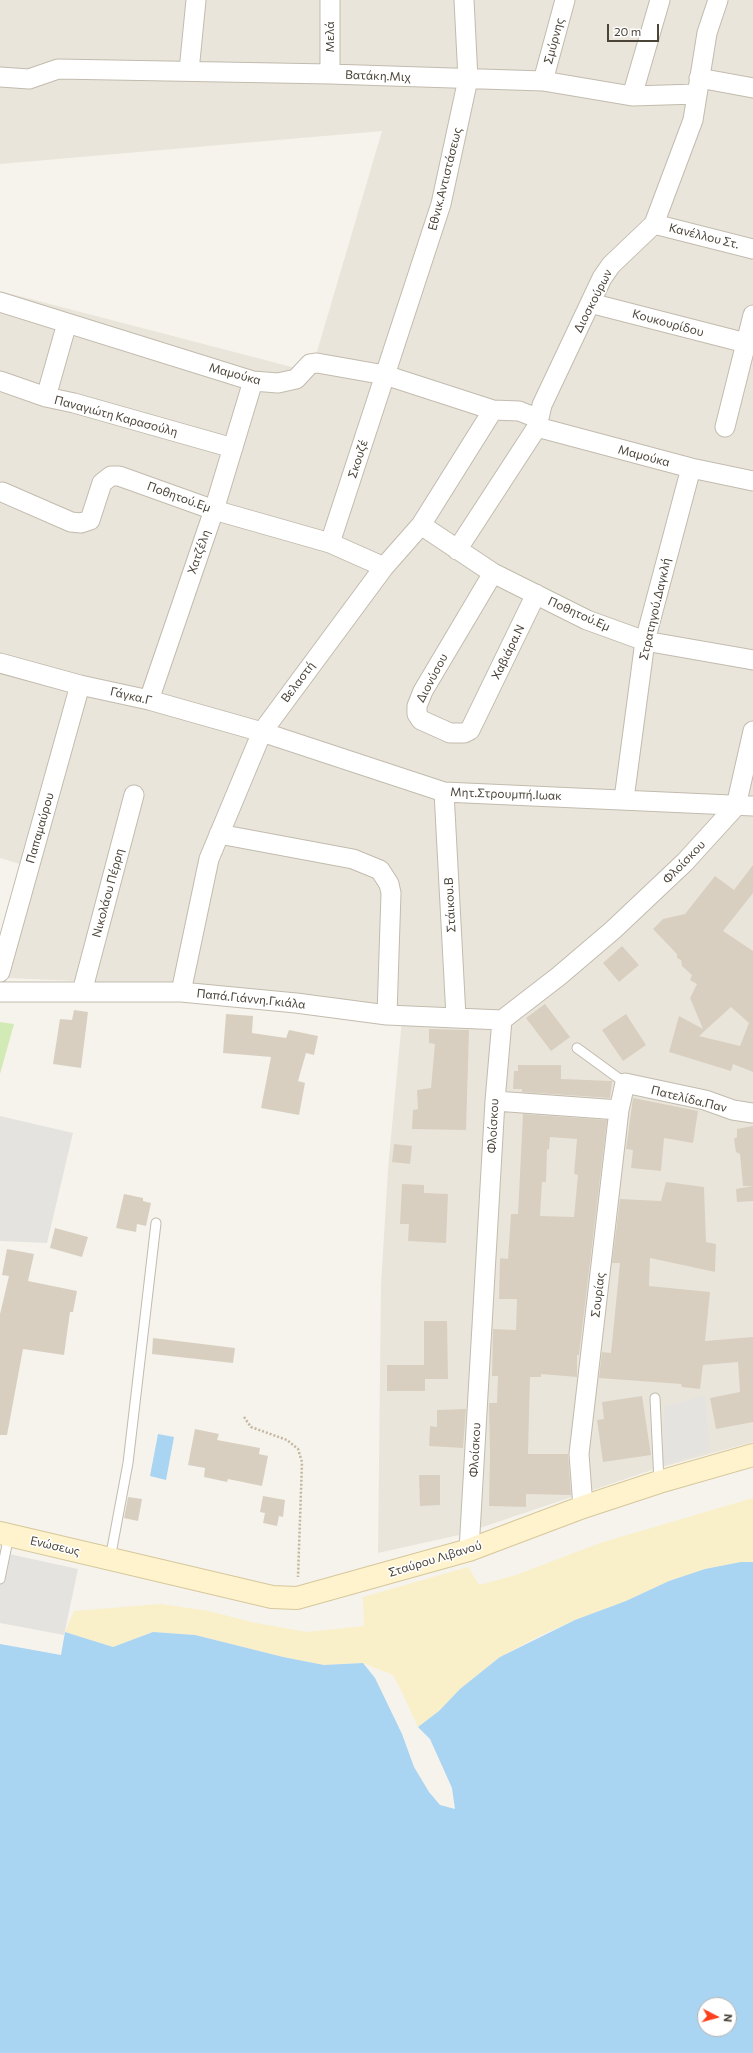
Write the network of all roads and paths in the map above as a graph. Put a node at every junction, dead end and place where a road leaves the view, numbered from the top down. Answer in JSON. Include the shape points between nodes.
{"nodes":[{"id":1,"x":196,"y":0,"type":"edge"},
{"id":2,"x":330,"y":0,"type":"edge"},
{"id":3,"x":464,"y":0,"type":"edge"},
{"id":4,"x":565,"y":0,"type":"edge"},
{"id":5,"x":660,"y":0,"type":"edge"},
{"id":6,"x":718,"y":0,"type":"edge"},
{"id":7,"x":189,"y":71,"type":"junction"},
{"id":8,"x":330,"y":74,"type":"junction"},
{"id":9,"x":0,"y":77,"type":"edge"},
{"id":10,"x":468,"y":79,"type":"junction"},
{"id":11,"x":543,"y":81,"type":"junction"},
{"id":12,"x":698,"y":86,"type":"junction"},
{"id":13,"x":753,"y":88,"type":"edge"},
{"id":14,"x":632,"y":96,"type":"junction"},
{"id":15,"x":654,"y":224,"type":"junction"},
{"id":16,"x":753,"y":249,"type":"edge"},
{"id":17,"x":0,"y":302,"type":"edge"},
{"id":18,"x":590,"y":303,"type":"junction"},
{"id":19,"x":753,"y":316,"type":"edge"},
{"id":20,"x":67,"y":323,"type":"junction"},
{"id":21,"x":746,"y":344,"type":"junction"},
{"id":22,"x":385,"y":375,"type":"junction"},
{"id":23,"x":0,"y":381,"type":"edge"},
{"id":24,"x":253,"y":381,"type":"junction"},
{"id":25,"x":46,"y":397,"type":"junction"},
{"id":26,"x":493,"y":410,"type":"junction"},
{"id":27,"x":537,"y":423,"type":"junction"},
{"id":28,"x":725,"y":427,"type":"dead end"},
{"id":29,"x":234,"y":448,"type":"junction"},
{"id":30,"x":691,"y":468,"type":"junction"},
{"id":31,"x":753,"y":481,"type":"edge"},
{"id":32,"x":2,"y":492,"type":"dead end"},
{"id":33,"x":214,"y":510,"type":"junction"},
{"id":34,"x":421,"y":525,"type":"junction"},
{"id":35,"x":330,"y":543,"type":"junction"},
{"id":36,"x":457,"y":550,"type":"junction"},
{"id":37,"x":384,"y":567,"type":"junction"},
{"id":38,"x":493,"y":572,"type":"junction"},
{"id":39,"x":536,"y":594,"type":"junction"},
{"id":40,"x":645,"y":641,"type":"junction"},
{"id":41,"x":753,"y":660,"type":"edge"},
{"id":42,"x":0,"y":663,"type":"edge"},
{"id":43,"x":80,"y":685,"type":"junction"},
{"id":44,"x":149,"y":700,"type":"junction"},
{"id":45,"x":479,"y":710,"type":"joint"},
{"id":46,"x":753,"y":731,"type":"edge"},
{"id":47,"x":262,"y":732,"type":"junction"},
{"id":48,"x":444,"y":792,"type":"junction"},
{"id":49,"x":134,"y":795,"type":"dead end"},
{"id":50,"x":624,"y":799,"type":"junction"},
{"id":51,"x":744,"y":806,"type":"edge"},
{"id":52,"x":219,"y":834,"type":"junction"},
{"id":53,"x":0,"y":972,"type":"edge"},
{"id":54,"x":0,"y":992,"type":"edge"},
{"id":55,"x":82,"y":992,"type":"junction"},
{"id":56,"x":181,"y":992,"type":"junction"},
{"id":57,"x":387,"y":1015,"type":"junction"},
{"id":58,"x":456,"y":1017,"type":"junction"},
{"id":59,"x":502,"y":1020,"type":"junction"},
{"id":60,"x":577,"y":1048,"type":"dead end"},
{"id":61,"x":626,"y":1083,"type":"junction"},
{"id":62,"x":495,"y":1101,"type":"junction"},
{"id":63,"x":619,"y":1110,"type":"junction"},
{"id":64,"x":753,"y":1113,"type":"edge"},
{"id":65,"x":156,"y":1223,"type":"dead end"},
{"id":66,"x":655,"y":1398,"type":"dead end"},
{"id":67,"x":244,"y":1417,"type":"dead end"},
{"id":68,"x":753,"y":1455,"type":"edge"},
{"id":69,"x":659,"y":1482,"type":"junction"},
{"id":70,"x":583,"y":1507,"type":"junction"},
{"id":71,"x":5,"y":1534,"type":"edge"},
{"id":72,"x":469,"y":1550,"type":"junction"},
{"id":73,"x":110,"y":1559,"type":"junction"},
{"id":74,"x":0,"y":1579,"type":"edge"},
{"id":75,"x":297,"y":1598,"type":"junction"}],
"edges":[{"from":1,"to":7,"type":"street"},
{"from":2,"to":8,"type":"street","name":"Μελά"},
{"from":3,"to":10,"type":"street","name":"Εθνικ.Αντιστάσεως"},
{"from":4,"to":11,"type":"street","name":"Σμύρνης"},
{"from":5,"to":14,"type":"street"},
{"from":6,"to":12,"type":"street","name":"Διοσκούρων","via":[[708,33]]},
{"from":7,"to":8,"type":"street","name":"Βατάκη.Μιχ"},
{"from":7,"to":9,"type":"street","name":"Βατάκη.Μιχ","via":[[58,69],[29,79]]},
{"from":8,"to":10,"type":"street","name":"Βατάκη.Μιχ"},
{"from":10,"to":11,"type":"street","name":"Βατάκη.Μιχ"},
{"from":10,"to":22,"type":"street","name":"Εθνικ.Αντιστάσεως","via":[[441,204]]},
{"from":11,"to":14,"type":"street","name":"Βατάκη.Μιχ"},
{"from":12,"to":13,"type":"street","name":"Βατάκη.Μιχ"},
{"from":12,"to":14,"type":"street","name":"Βατάκη.Μιχ"},
{"from":12,"to":15,"type":"street","name":"Διοσκούρων","via":[[693,120]]},
{"from":15,"to":16,"type":"street","name":"Κανέλλου Στ."},
{"from":15,"to":18,"type":"street","name":"Διοσκούρων","via":[[611,265]]},
{"from":17,"to":20,"type":"street","name":"Μαμούκα"},
{"from":18,"to":21,"type":"street","name":"Κουκουρίδου"},
{"from":18,"to":27,"type":"street","name":"Διοσκούρων","via":[[542,405]]},
{"from":19,"to":21,"type":"street"},
{"from":20,"to":24,"type":"street","name":"Μαμούκα"},
{"from":20,"to":25,"type":"street"},
{"from":21,"to":28,"type":"street"},
{"from":22,"to":24,"type":"street","name":"Μαμούκα","via":[[317,363],[310,364],[296,379],[278,383]]},
{"from":22,"to":26,"type":"street","name":"Μαμούκα"},
{"from":22,"to":35,"type":"street","name":"Σκουζέ"},
{"from":23,"to":25,"type":"street","name":"Παναγιώτη Καρασούλη"},
{"from":24,"to":29,"type":"street","name":"Χατζέλη"},
{"from":25,"to":29,"type":"street","name":"Παναγιώτη Καρασούλη"},
{"from":26,"to":27,"type":"street","name":"Μαμούκα","via":[[519,411]]},
{"from":26,"to":34,"type":"street","name":"Βελαστή"},
{"from":27,"to":30,"type":"street","name":"Μαμούκα"},
{"from":27,"to":36,"type":"street","name":"Διοσκούρων"},
{"from":29,"to":33,"type":"street","name":"Χατζέλη"},
{"from":30,"to":31,"type":"street","name":"Μαμούκα"},
{"from":30,"to":40,"type":"street","name":"Στρατηγού.Δαγκλή"},
{"from":32,"to":33,"type":"street","name":"Ποθητού.Εμ","via":[[71,522],[81,523],[90,520],[102,483],[111,476],[119,476]]},
{"from":33,"to":35,"type":"street","name":"Ποθητού.Εμ"},
{"from":33,"to":44,"type":"street","name":"Χατζέλη"},
{"from":34,"to":36,"type":"street","name":"Ποθητού.Εμ"},
{"from":34,"to":37,"type":"street","name":"Βελαστή"},
{"from":35,"to":37,"type":"street","name":"Ποθητού.Εμ"},
{"from":36,"to":38,"type":"street","name":"Ποθητού.Εμ"},
{"from":37,"to":47,"type":"street","name":"Βελαστή"},
{"from":38,"to":39,"type":"street","name":"Ποθητού.Εμ"},
{"from":38,"to":45,"type":"street","name":"Διονύσου","via":[[423,691],[417,706],[417,714],[421,720],[450,733],[456,733],[470,730]]},
{"from":39,"to":40,"type":"street","name":"Ποθητού.Εμ","via":[[587,620]]},
{"from":39,"to":45,"type":"street","name":"Χαβιάρα.Ν"},
{"from":40,"to":41,"type":"street","name":"Ποθητού.Εμ"},
{"from":40,"to":50,"type":"street","name":"Στρατηγού.Δαγκλή"},
{"from":42,"to":43,"type":"street","name":"Γάγκα.Γ"},
{"from":43,"to":44,"type":"street","name":"Γάγκα.Γ"},
{"from":43,"to":53,"type":"street","name":"Παπαμαύρου"},
{"from":44,"to":47,"type":"street","name":"Γάγκα.Γ"},
{"from":46,"to":51,"type":"street"},
{"from":47,"to":48,"type":"street","name":"Μητ.Στρουμπή.Ιωακ"},
{"from":47,"to":52,"type":"street","name":"Βελαστή"},
{"from":48,"to":50,"type":"street","name":"Μητ.Στρουμπή.Ιωακ"},
{"from":48,"to":58,"type":"street","name":"Στάικου.Β"},
{"from":49,"to":55,"type":"street","name":"Νικολάου Πέρρη"},
{"from":50,"to":51,"type":"street","name":"Μητ.Στρουμπή.Ιωακ"},
{"from":51,"to":59,"type":"street","name":"Φλοίσκου","via":[[614,930]]},
{"from":52,"to":56,"type":"street","name":"Βελαστή","via":[[208,859]]},
{"from":52,"to":57,"type":"street","via":[[353,859],[380,870],[389,884],[391,893]]},
{"from":54,"to":55,"type":"street","name":"Παπά.Γιάννη.Γκιάλα"},
{"from":55,"to":56,"type":"street","name":"Παπά.Γιάννη.Γκιάλα"},
{"from":56,"to":57,"type":"street","name":"Παπά.Γιάννη.Γκιάλα","via":[[296,1002]]},
{"from":57,"to":58,"type":"street","name":"Παπά.Γιάννη.Γκιάλα"},
{"from":58,"to":59,"type":"street","name":"Παπά.Γιάννη.Γκιάλα"},
{"from":59,"to":62,"type":"street","name":"Φλοίσκου"},
{"from":60,"to":61,"type":"lane"},
{"from":61,"to":63,"type":"street","name":"Σουρίας"},
{"from":61,"to":64,"type":"street","name":"Πατελίδα.Παν"},
{"from":62,"to":63,"type":"street"},
{"from":62,"to":72,"type":"street","name":"Φλοίσκου"},
{"from":63,"to":70,"type":"street","name":"Σουρίας","via":[[579,1454]]},
{"from":65,"to":73,"type":"lane","via":[[128,1463]]},
{"from":66,"to":69,"type":"lane"},
{"from":67,"to":75,"type":"path","via":[[251,1427],[287,1440],[298,1449],[302,1462]]},
{"from":68,"to":69,"type":"main road","name":"Σταύρου Λιβανού"},
{"from":69,"to":70,"type":"main road","name":"Σταύρου Λιβανού"},
{"from":70,"to":72,"type":"main road","name":"Σταύρου Λιβανού"},
{"from":71,"to":73,"type":"main road","name":"Ενώσεως"},
{"from":71,"to":74,"type":"lane"},
{"from":72,"to":75,"type":"main road","name":"Σταύρου Λιβανού"},
{"from":73,"to":75,"type":"main road","name":"Σταύρου Λιβανού","via":[[272,1597]]}]}
